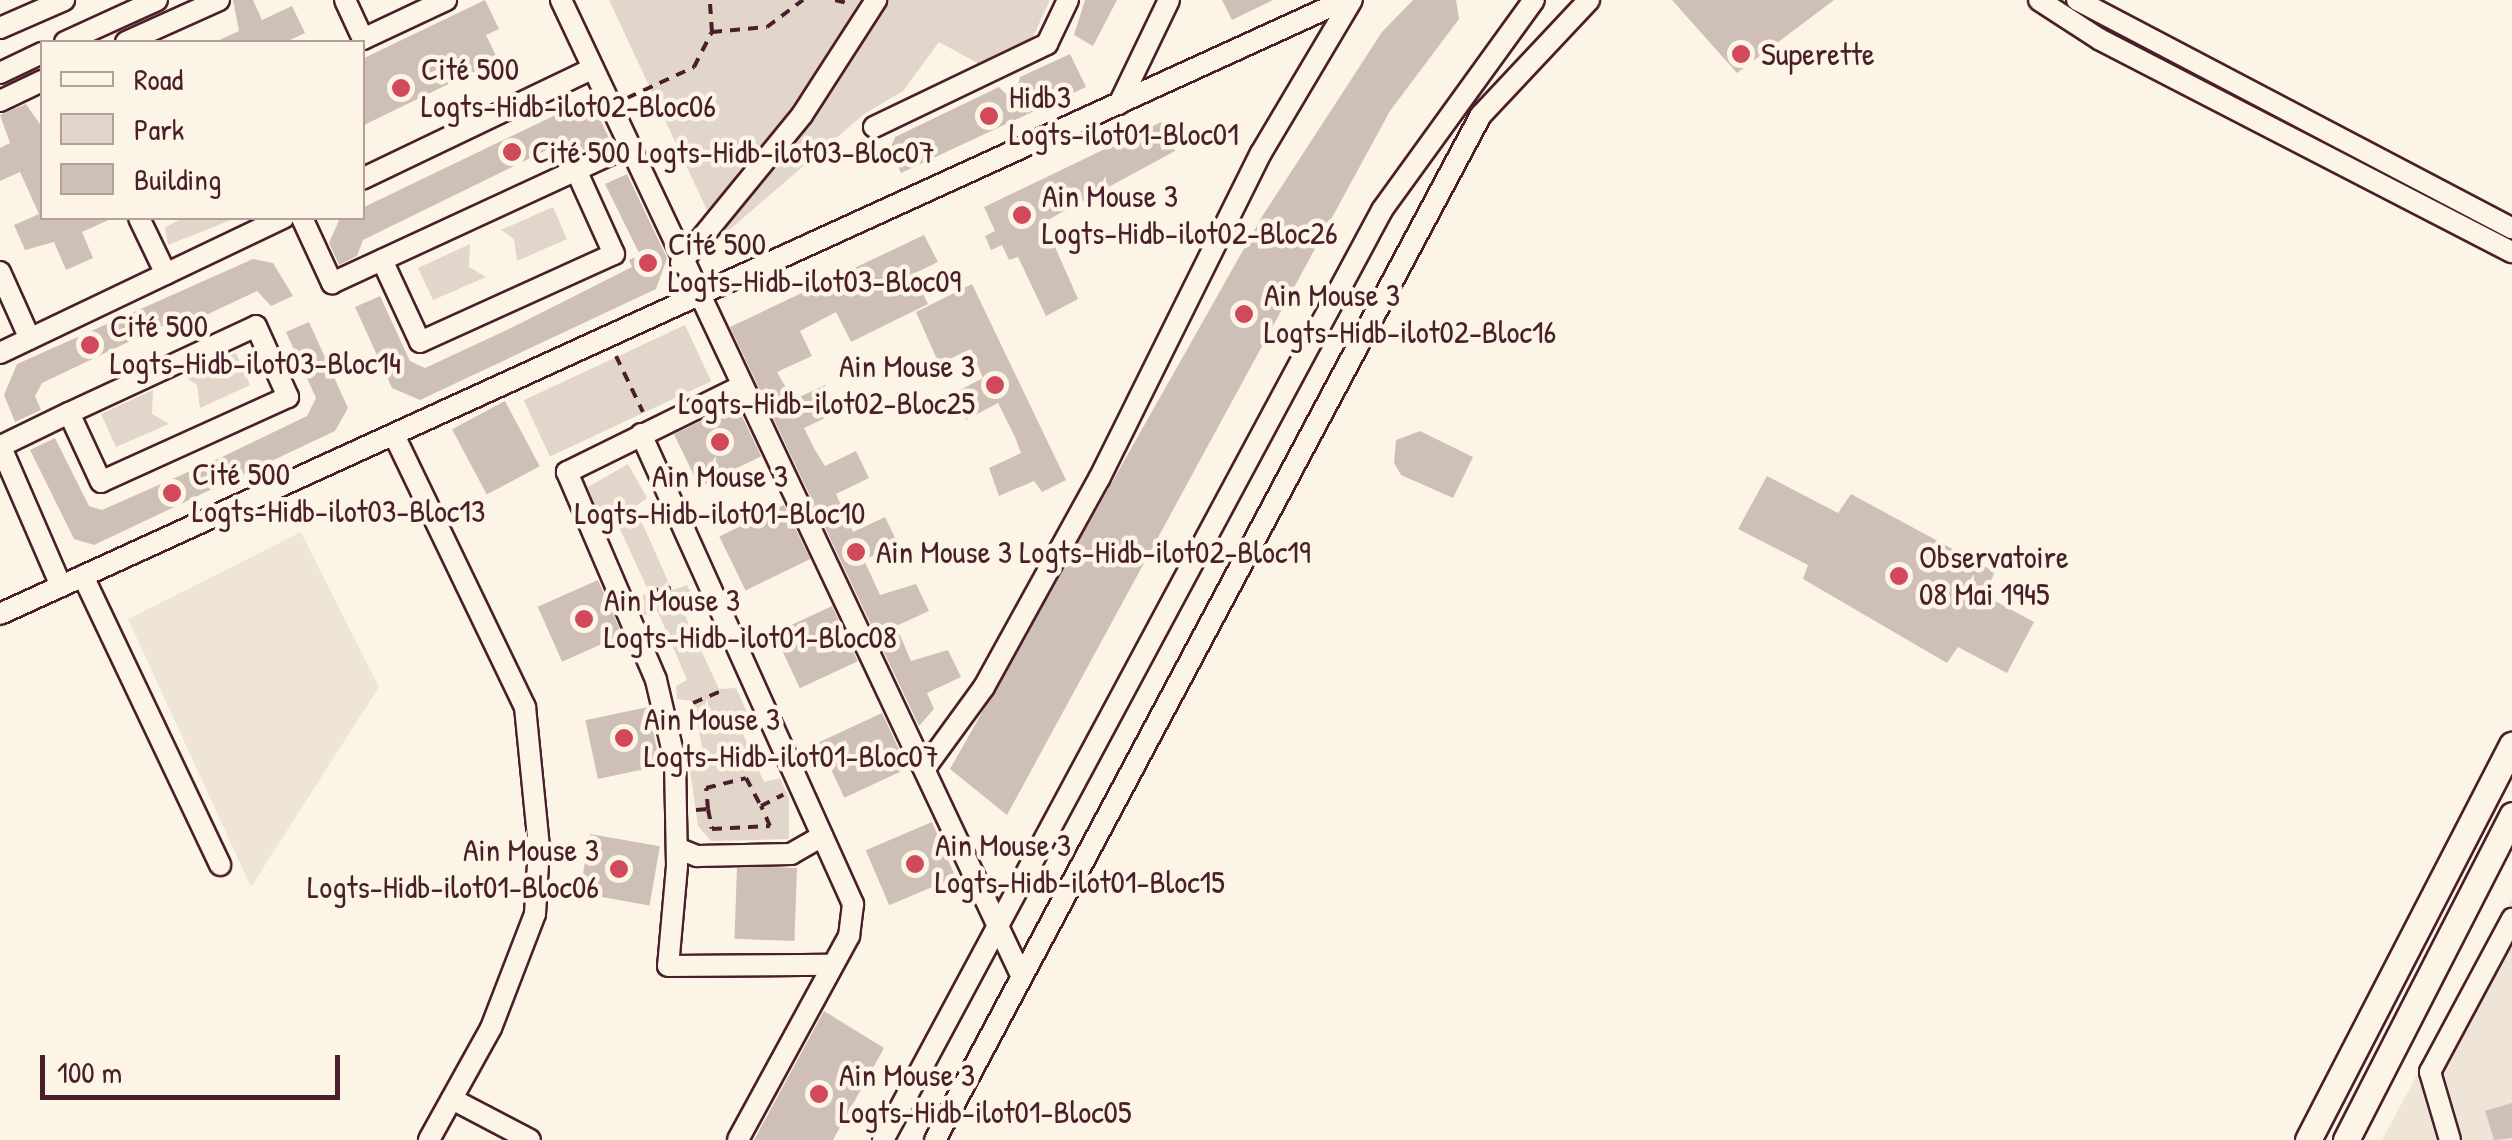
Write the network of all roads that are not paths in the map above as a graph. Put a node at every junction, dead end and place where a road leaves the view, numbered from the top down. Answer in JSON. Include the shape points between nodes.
{"nodes":[{"id":1,"x":64,"y":0,"type":"edge"},
{"id":2,"x":157,"y":0,"type":"edge"},
{"id":3,"x":219,"y":0,"type":"edge"},
{"id":4,"x":328,"y":0,"type":"edge"},
{"id":5,"x":446,"y":0,"type":"edge"},
{"id":6,"x":561,"y":0,"type":"edge"},
{"id":7,"x":876,"y":0,"type":"edge"},
{"id":8,"x":1068,"y":0,"type":"edge"},
{"id":9,"x":1169,"y":0,"type":"edge"},
{"id":10,"x":1348,"y":0,"type":"edge"},
{"id":11,"x":1534,"y":0,"type":"edge"},
{"id":12,"x":1589,"y":0,"type":"edge"},
{"id":13,"x":2038,"y":0,"type":"edge"},
{"id":14,"x":2077,"y":0,"type":"edge"},
{"id":15,"x":347,"y":6,"type":"edge"},
{"id":16,"x":0,"y":28,"type":"edge"},
{"id":17,"x":69,"y":40,"type":"edge"},
{"id":18,"x":130,"y":40,"type":"edge"},
{"id":19,"x":40,"y":54,"type":"edge"},
{"id":20,"x":592,"y":69,"type":"junction"},
{"id":21,"x":0,"y":72,"type":"edge"},
{"id":22,"x":40,"y":82,"type":"edge"},
{"id":23,"x":0,"y":100,"type":"edge"},
{"id":24,"x":1120,"y":104,"type":"junction"},
{"id":25,"x":874,"y":128,"type":"dead end"},
{"id":26,"x":627,"y":146,"type":"junction"},
{"id":27,"x":576,"y":170,"type":"junction"},
{"id":28,"x":365,"y":178,"type":"edge"},
{"id":29,"x":140,"y":220,"type":"edge"},
{"id":30,"x":278,"y":220,"type":"edge"},
{"id":31,"x":303,"y":220,"type":"edge"},
{"id":32,"x":2512,"y":228,"type":"edge"},
{"id":33,"x":2512,"y":252,"type":"edge"},
{"id":34,"x":382,"y":260,"type":"junction"},
{"id":35,"x":681,"y":263,"type":"junction"},
{"id":36,"x":0,"y":272,"type":"edge"},
{"id":37,"x":166,"y":274,"type":"junction"},
{"id":38,"x":694,"y":292,"type":"junction"},
{"id":39,"x":30,"y":339,"type":"junction"},
{"id":40,"x":0,"y":353,"type":"edge"},
{"id":41,"x":740,"y":387,"type":"junction"},
{"id":42,"x":70,"y":413,"type":"junction"},
{"id":43,"x":641,"y":434,"type":"junction"},
{"id":44,"x":394,"y":438,"type":"junction"},
{"id":45,"x":0,"y":446,"type":"edge"},
{"id":46,"x":83,"y":576,"type":"junction"},
{"id":47,"x":61,"y":586,"type":"junction"},
{"id":48,"x":0,"y":614,"type":"edge"},
{"id":49,"x":2512,"y":744,"type":"edge"},
{"id":50,"x":924,"y":768,"type":"junction"},
{"id":51,"x":2512,"y":815,"type":"edge"},
{"id":52,"x":822,"y":836,"type":"junction"},
{"id":53,"x":677,"y":848,"type":"junction"},
{"id":54,"x":220,"y":865,"type":"dead end"},
{"id":55,"x":2512,"y":918,"type":"edge"},
{"id":56,"x":998,"y":922,"type":"junction"},
{"id":57,"x":831,"y":965,"type":"junction"},
{"id":58,"x":1021,"y":975,"type":"junction"},
{"id":59,"x":452,"y":1099,"type":"junction"},
{"id":60,"x":429,"y":1140,"type":"edge"},
{"id":61,"x":530,"y":1140,"type":"edge"},
{"id":62,"x":738,"y":1140,"type":"edge"},
{"id":63,"x":882,"y":1140,"type":"edge"},
{"id":64,"x":935,"y":1140,"type":"edge"},
{"id":65,"x":2308,"y":1140,"type":"edge"},
{"id":66,"x":2346,"y":1140,"type":"edge"},
{"id":67,"x":2450,"y":1140,"type":"edge"}],
"edges":[{"from":1,"to":16,"type":"street"},
{"from":2,"to":17,"type":"street"},
{"from":3,"to":18,"type":"street"},
{"from":4,"to":15,"type":"street"},
{"from":5,"to":15,"type":"street","via":[[364,40]]},
{"from":6,"to":20,"type":"street"},
{"from":7,"to":35,"type":"street","via":[[802,115]]},
{"from":8,"to":25,"type":"street","via":[[1047,44]]},
{"from":9,"to":24,"type":"street"},
{"from":10,"to":24,"type":"street"},
{"from":10,"to":50,"type":"street","via":[[1261,154],[1100,478],[984,686]]},
{"from":11,"to":56,"type":"street","via":[[1382,210]]},
{"from":12,"to":58,"type":"street","via":[[1482,116]]},
{"from":13,"to":33,"type":"street","via":[[2099,39]]},
{"from":14,"to":32,"type":"street"},
{"from":19,"to":21,"type":"street"},
{"from":20,"to":26,"type":"street"},
{"from":20,"to":28,"type":"street"},
{"from":22,"to":23,"type":"street"},
{"from":24,"to":38,"type":"street"},
{"from":26,"to":27,"type":"street"},
{"from":26,"to":35,"type":"street"},
{"from":27,"to":34,"type":"street"},
{"from":27,"to":34,"type":"street","via":[[614,254],[420,342]]},
{"from":29,"to":37,"type":"street"},
{"from":30,"to":37,"type":"street"},
{"from":31,"to":34,"type":"street","via":[[332,283]]},
{"from":35,"to":38,"type":"street"},
{"from":36,"to":39,"type":"street"},
{"from":37,"to":39,"type":"street"},
{"from":38,"to":41,"type":"street"},
{"from":38,"to":44,"type":"street"},
{"from":39,"to":40,"type":"street"},
{"from":41,"to":43,"type":"street"},
{"from":41,"to":50,"type":"street"},
{"from":42,"to":42,"type":"street","via":[[256,326],[288,397],[101,482]]},
{"from":42,"to":45,"type":"street"},
{"from":43,"to":52,"type":"street"},
{"from":43,"to":53,"type":"street","via":[[567,472],[656,680],[675,761]]},
{"from":44,"to":46,"type":"street"},
{"from":44,"to":59,"type":"street","via":[[525,707],[538,846],[535,914],[491,1028]]},
{"from":45,"to":47,"type":"street"},
{"from":46,"to":47,"type":"street"},
{"from":46,"to":54,"type":"street"},
{"from":47,"to":48,"type":"street"},
{"from":49,"to":65,"type":"main road"},
{"from":50,"to":56,"type":"street"},
{"from":51,"to":66,"type":"main road"},
{"from":52,"to":53,"type":"street","via":[[790,854],[697,856]]},
{"from":52,"to":57,"type":"street","via":[[853,904],[850,936]]},
{"from":53,"to":57,"type":"street","via":[[668,966]]},
{"from":55,"to":67,"type":"street","via":[[2430,1072]]},
{"from":56,"to":58,"type":"street"},
{"from":56,"to":63,"type":"street"},
{"from":57,"to":62,"type":"street"},
{"from":58,"to":64,"type":"street"},
{"from":59,"to":60,"type":"street"},
{"from":59,"to":61,"type":"street"}]}
